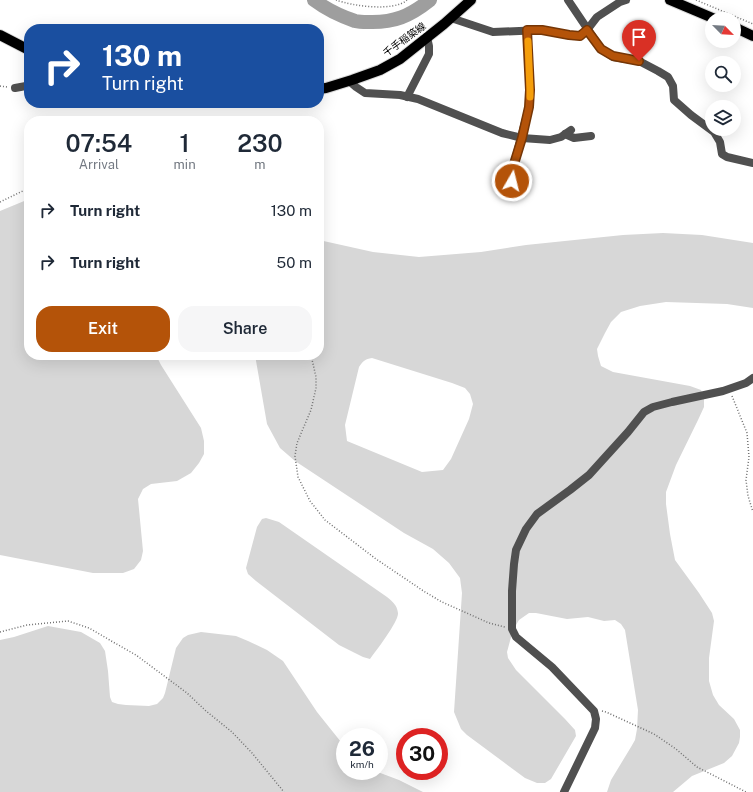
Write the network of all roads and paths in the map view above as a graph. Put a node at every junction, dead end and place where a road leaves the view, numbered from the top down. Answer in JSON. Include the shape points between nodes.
{"nodes":[{"id":1,"x":336,"y":0,"type":"edge"},
{"id":2,"x":407,"y":0,"type":"edge"},
{"id":3,"x":471,"y":0,"type":"edge"},
{"id":4,"x":568,"y":0,"type":"edge"},
{"id":5,"x":626,"y":0,"type":"edge"},
{"id":6,"x":670,"y":0,"type":"edge"},
{"id":7,"x":696,"y":0,"type":"edge"},
{"id":8,"x":705,"y":15,"type":"edge"},
{"id":9,"x":451,"y":18,"type":"junction"},
{"id":10,"x":753,"y":24,"type":"edge"},
{"id":11,"x":527,"y":30,"type":"junction"},
{"id":12,"x":587,"y":30,"type":"junction"},
{"id":13,"x":741,"y":30,"type":"edge"},
{"id":14,"x":0,"y":35,"type":"edge"},
{"id":15,"x":753,"y":36,"type":"edge"},
{"id":16,"x":427,"y":37,"type":"junction"},
{"id":17,"x":24,"y":47,"type":"edge"},
{"id":18,"x":349,"y":81,"type":"junction"},
{"id":19,"x":24,"y":86,"type":"edge"},
{"id":20,"x":15,"y":88,"type":"dead end"},
{"id":21,"x":324,"y":88,"type":"edge"},
{"id":22,"x":408,"y":97,"type":"junction"},
{"id":23,"x":591,"y":136,"type":"dead end"},
{"id":24,"x":522,"y":138,"type":"junction"},
{"id":25,"x":753,"y":163,"type":"edge"},
{"id":26,"x":512,"y":181,"type":"dead end"},
{"id":27,"x":24,"y":190,"type":"edge"},
{"id":28,"x":0,"y":202,"type":"edge"},
{"id":29,"x":312,"y":360,"type":"edge"},
{"id":30,"x":753,"y":378,"type":"edge"},
{"id":31,"x":729,"y":389,"type":"junction"},
{"id":32,"x":753,"y":512,"type":"edge"},
{"id":33,"x":512,"y":629,"type":"junction"},
{"id":34,"x":0,"y":632,"type":"edge"},
{"id":35,"x":594,"y":711,"type":"junction"},
{"id":36,"x":284,"y":792,"type":"edge"},
{"id":37,"x":564,"y":792,"type":"edge"},
{"id":38,"x":746,"y":792,"type":"edge"}],
"edges":[{"from":1,"to":2,"type":"path","via":[[387,7]]},
{"from":3,"to":9,"type":"main road","name":"千手稲築線"},
{"from":4,"to":12,"type":"street"},
{"from":5,"to":12,"type":"street","via":[[597,17]]},
{"from":6,"to":8,"type":"main road"},
{"from":7,"to":10,"type":"path"},
{"from":9,"to":11,"type":"street","via":[[493,32]]},
{"from":9,"to":16,"type":"main road","name":"千手稲築線"},
{"from":11,"to":12,"type":"street","via":[[580,36]]},
{"from":11,"to":24,"type":"street","via":[[530,90]]},
{"from":12,"to":25,"type":"street","via":[[601,49],[613,56],[639,61],[668,77],[673,86],[674,100],[714,132],[720,142],[722,154]]},
{"from":13,"to":15,"type":"main road"},
{"from":14,"to":17,"type":"main road"},
{"from":16,"to":18,"type":"main road","name":"千手稲築線","via":[[400,59],[380,70]]},
{"from":16,"to":22,"type":"street","via":[[429,54]]},
{"from":18,"to":21,"type":"main road","name":"千手稲築線"},
{"from":18,"to":22,"type":"street","via":[[366,93]]},
{"from":19,"to":20,"type":"street"},
{"from":22,"to":24,"type":"street"},
{"from":23,"to":24,"type":"street","via":[[574,138],[568,132],[550,140]]},
{"from":24,"to":26,"type":"street"},
{"from":27,"to":28,"type":"path"},
{"from":29,"to":33,"type":"path","via":[[316,388],[311,410],[296,443],[295,456],[298,477],[310,501],[325,520],[425,592],[489,622]]},
{"from":30,"to":31,"type":"street"},
{"from":31,"to":32,"type":"path","via":[[747,433],[749,457],[746,480]]},
{"from":31,"to":33,"type":"street","via":[[672,402],[644,412],[589,474],[537,514],[516,550]]},
{"from":33,"to":35,"type":"street","via":[[516,637],[552,667]]},
{"from":34,"to":36,"type":"path","via":[[28,625],[68,621],[89,628],[136,656],[187,693],[232,732]]},
{"from":35,"to":37,"type":"street","via":[[595,728]]},
{"from":35,"to":38,"type":"path","via":[[606,712],[654,734],[697,767]]}]}
